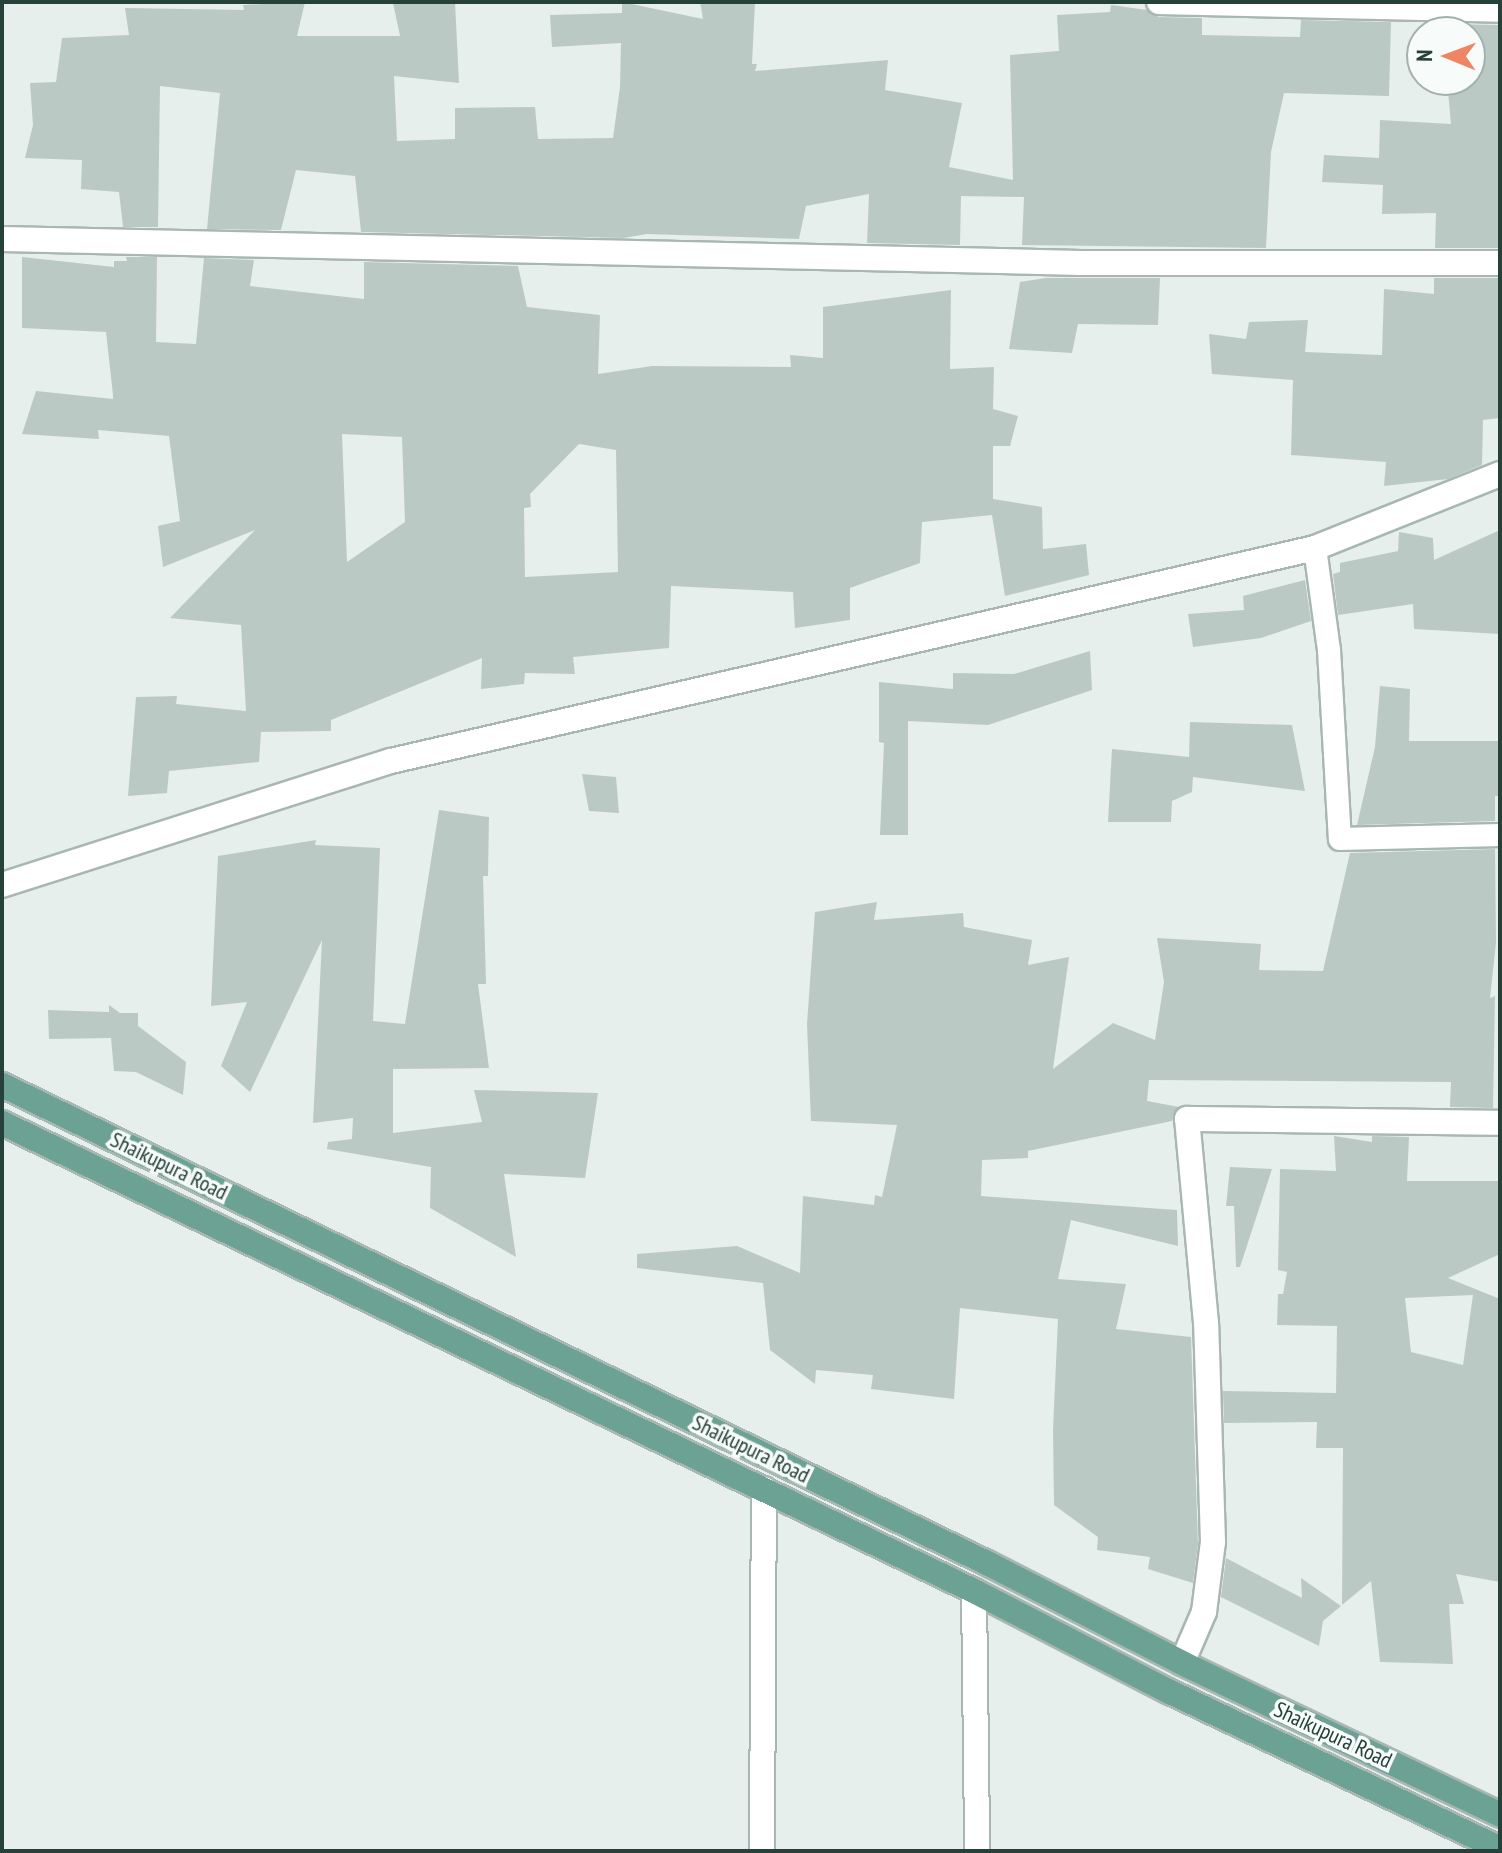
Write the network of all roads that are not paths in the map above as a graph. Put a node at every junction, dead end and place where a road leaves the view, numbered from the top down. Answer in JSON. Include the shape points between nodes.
{"nodes":[{"id":1,"x":1159,"y":2,"type":"edge"},
{"id":2,"x":1500,"y":10,"type":"edge"},
{"id":3,"x":2,"y":239,"type":"edge"},
{"id":4,"x":1500,"y":263,"type":"edge"},
{"id":5,"x":1500,"y":474,"type":"edge"},
{"id":6,"x":1315,"y":548,"type":"junction"},
{"id":7,"x":1500,"y":835,"type":"edge"},
{"id":8,"x":2,"y":885,"type":"edge"},
{"id":9,"x":2,"y":1085,"type":"edge"},
{"id":10,"x":2,"y":1123,"type":"edge"},
{"id":11,"x":1500,"y":1123,"type":"edge"},
{"id":12,"x":764,"y":1489,"type":"junction"},
{"id":13,"x":974,"y":1591,"type":"junction"},
{"id":14,"x":1182,"y":1663,"type":"junction"},
{"id":15,"x":1500,"y":1815,"type":"edge"},
{"id":16,"x":1500,"y":1849,"type":"edge"},
{"id":17,"x":762,"y":1851,"type":"edge"},
{"id":18,"x":977,"y":1851,"type":"edge"}],
"edges":[{"from":1,"to":2,"type":"street"},
{"from":3,"to":4,"type":"street","via":[[1081,263]]},
{"from":5,"to":6,"type":"street"},
{"from":6,"to":7,"type":"lane","via":[[1329,650],[1340,839]]},
{"from":6,"to":8,"type":"street","via":[[391,761]]},
{"from":9,"to":14,"type":"main road","name":"Shaikupura Road","via":[[987,1563]]},
{"from":10,"to":12,"type":"main road","name":"Shaikupura Road"},
{"from":11,"to":14,"type":"street","via":[[1187,1119],[1206,1323],[1213,1542],[1204,1612]]},
{"from":12,"to":13,"type":"main road","name":"Shaikupura Road"},
{"from":12,"to":17,"type":"street"},
{"from":13,"to":16,"type":"main road","name":"Shaikupura Road","via":[[1168,1691]]},
{"from":13,"to":18,"type":"street"},
{"from":14,"to":15,"type":"main road","name":"Shaikupura Road"}]}
